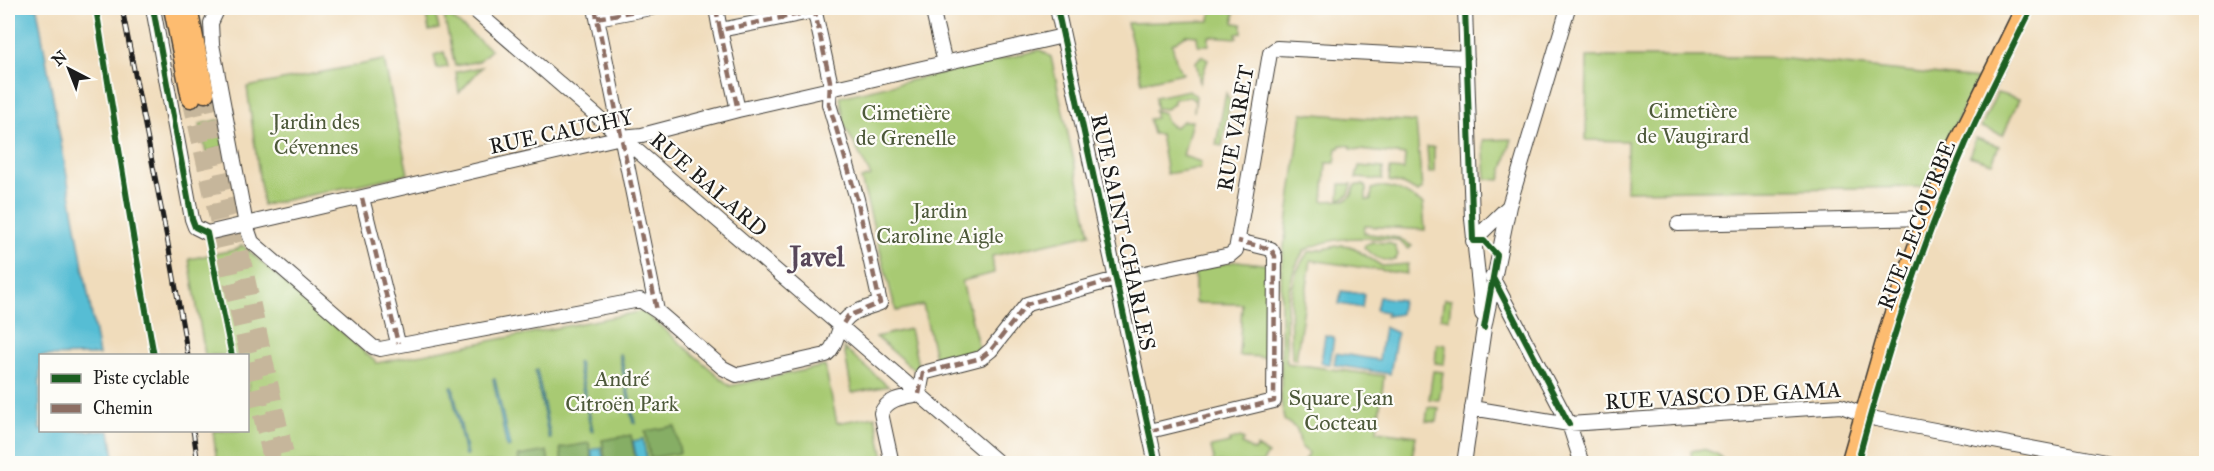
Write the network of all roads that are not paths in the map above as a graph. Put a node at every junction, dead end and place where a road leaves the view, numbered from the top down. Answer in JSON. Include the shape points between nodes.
{"nodes":[{"id":1,"x":153,"y":8,"type":"edge"},
{"id":2,"x":173,"y":8,"type":"edge"},
{"id":3,"x":188,"y":8,"type":"edge"},
{"id":4,"x":218,"y":8,"type":"edge"},
{"id":5,"x":472,"y":8,"type":"edge"},
{"id":6,"x":651,"y":8,"type":"edge"},
{"id":7,"x":716,"y":8,"type":"edge"},
{"id":8,"x":932,"y":8,"type":"edge"},
{"id":9,"x":1057,"y":8,"type":"edge"},
{"id":10,"x":1465,"y":8,"type":"edge"},
{"id":11,"x":1568,"y":8,"type":"edge"},
{"id":12,"x":2025,"y":8,"type":"edge"},
{"id":13,"x":815,"y":9,"type":"edge"},
{"id":14,"x":596,"y":13,"type":"edge"},
{"id":15,"x":720,"y":30,"type":"junction"},
{"id":16,"x":1063,"y":36,"type":"junction"},
{"id":17,"x":1467,"y":58,"type":"junction"},
{"id":18,"x":945,"y":63,"type":"junction"},
{"id":19,"x":830,"y":89,"type":"junction"},
{"id":20,"x":738,"y":110,"type":"junction"},
{"id":21,"x":621,"y":137,"type":"junction"},
{"id":22,"x":362,"y":198,"type":"junction"},
{"id":23,"x":1509,"y":206,"type":"junction"},
{"id":24,"x":1928,"y":218,"type":"junction"},
{"id":25,"x":1678,"y":224,"type":"dead end"},
{"id":26,"x":246,"y":225,"type":"junction"},
{"id":27,"x":1238,"y":241,"type":"junction"},
{"id":28,"x":1473,"y":241,"type":"junction"},
{"id":29,"x":1497,"y":255,"type":"junction"},
{"id":30,"x":1493,"y":278,"type":"junction"},
{"id":31,"x":1116,"y":279,"type":"junction"},
{"id":32,"x":657,"y":311,"type":"junction"},
{"id":33,"x":1512,"y":313,"type":"junction"},
{"id":34,"x":1485,"y":323,"type":"junction"},
{"id":35,"x":841,"y":327,"type":"junction"},
{"id":36,"x":398,"y":343,"type":"dead end"},
{"id":37,"x":919,"y":394,"type":"junction"},
{"id":38,"x":1472,"y":408,"type":"junction"},
{"id":39,"x":1864,"y":414,"type":"junction"},
{"id":40,"x":1569,"y":424,"type":"junction"},
{"id":41,"x":1150,"y":431,"type":"junction"},
{"id":42,"x":892,"y":464,"type":"edge"},
{"id":43,"x":1000,"y":464,"type":"edge"},
{"id":44,"x":1156,"y":464,"type":"edge"},
{"id":45,"x":1464,"y":464,"type":"edge"},
{"id":46,"x":1582,"y":464,"type":"edge"},
{"id":47,"x":1850,"y":464,"type":"edge"},
{"id":48,"x":2116,"y":464,"type":"edge"}],
"edges":[{"from":1,"to":26,"type":"street","name":"RUE CAUCHY","via":[[195,227],[207,233]]},
{"from":2,"to":3,"type":"main road","via":[[198,96]]},
{"from":4,"to":26,"type":"street","via":[[211,23],[212,44]]},
{"from":5,"to":21,"type":"street","name":"RUE BALARD"},
{"from":6,"to":14,"type":"street"},
{"from":7,"to":15,"type":"street"},
{"from":8,"to":18,"type":"street"},
{"from":9,"to":16,"type":"street","name":"RUE SAINT-CHARLES"},
{"from":10,"to":17,"type":"street"},
{"from":11,"to":23,"type":"street"},
{"from":12,"to":24,"type":"main road","name":"RUE LECOURBE","via":[[1958,144]]},
{"from":13,"to":15,"type":"street"},
{"from":13,"to":19,"type":"street"},
{"from":14,"to":21,"type":"street"},
{"from":15,"to":20,"type":"street"},
{"from":16,"to":18,"type":"street","name":"RUE CAUCHY"},
{"from":16,"to":31,"type":"street","name":"RUE SAINT-CHARLES"},
{"from":17,"to":27,"type":"street","name":"RUE VARET","via":[[1272,50]]},
{"from":17,"to":28,"type":"street"},
{"from":18,"to":19,"type":"street","name":"RUE CAUCHY"},
{"from":19,"to":20,"type":"street","name":"RUE CAUCHY"},
{"from":19,"to":35,"type":"street","via":[[829,104],[857,199],[880,303],[848,316]]},
{"from":20,"to":21,"type":"street","name":"RUE CAUCHY"},
{"from":21,"to":22,"type":"street","name":"RUE CAUCHY"},
{"from":21,"to":32,"type":"street"},
{"from":21,"to":35,"type":"street","name":"RUE BALARD"},
{"from":22,"to":26,"type":"street","name":"RUE CAUCHY"},
{"from":22,"to":36,"type":"street"},
{"from":23,"to":28,"type":"street"},
{"from":23,"to":29,"type":"street"},
{"from":24,"to":25,"type":"street"},
{"from":24,"to":39,"type":"main road","name":"RUE LECOURBE"},
{"from":26,"to":32,"type":"street","via":[[252,242],[380,349],[640,300]]},
{"from":27,"to":31,"type":"street","via":[[1230,255]]},
{"from":27,"to":41,"type":"street","via":[[1271,249],[1275,256],[1274,401]]},
{"from":28,"to":29,"type":"street","via":[[1484,241]]},
{"from":28,"to":30,"type":"street"},
{"from":28,"to":34,"type":"street"},
{"from":29,"to":30,"type":"street"},
{"from":30,"to":33,"type":"street"},
{"from":30,"to":34,"type":"street"},
{"from":31,"to":37,"type":"street","via":[[1028,304],[981,358],[923,373]]},
{"from":31,"to":41,"type":"street","name":"RUE SAINT-CHARLES"},
{"from":32,"to":35,"type":"street","via":[[723,368],[737,375],[826,355]]},
{"from":33,"to":34,"type":"street"},
{"from":33,"to":40,"type":"street"},
{"from":34,"to":38,"type":"street"},
{"from":35,"to":37,"type":"street","name":"RUE BALARD"},
{"from":37,"to":42,"type":"street","via":[[896,399],[881,413]]},
{"from":37,"to":43,"type":"street","name":"RUE BALARD"},
{"from":38,"to":40,"type":"street","name":"RUE VASCO DE GAMA"},
{"from":38,"to":45,"type":"street"},
{"from":39,"to":40,"type":"street","name":"RUE VASCO DE GAMA","via":[[1841,406]]},
{"from":39,"to":47,"type":"main road","name":"RUE LECOURBE"},
{"from":39,"to":48,"type":"street","name":"RUE VASCO DE GAMA"},
{"from":40,"to":46,"type":"street"},
{"from":41,"to":44,"type":"street","name":"RUE SAINT-CHARLES"}]}
